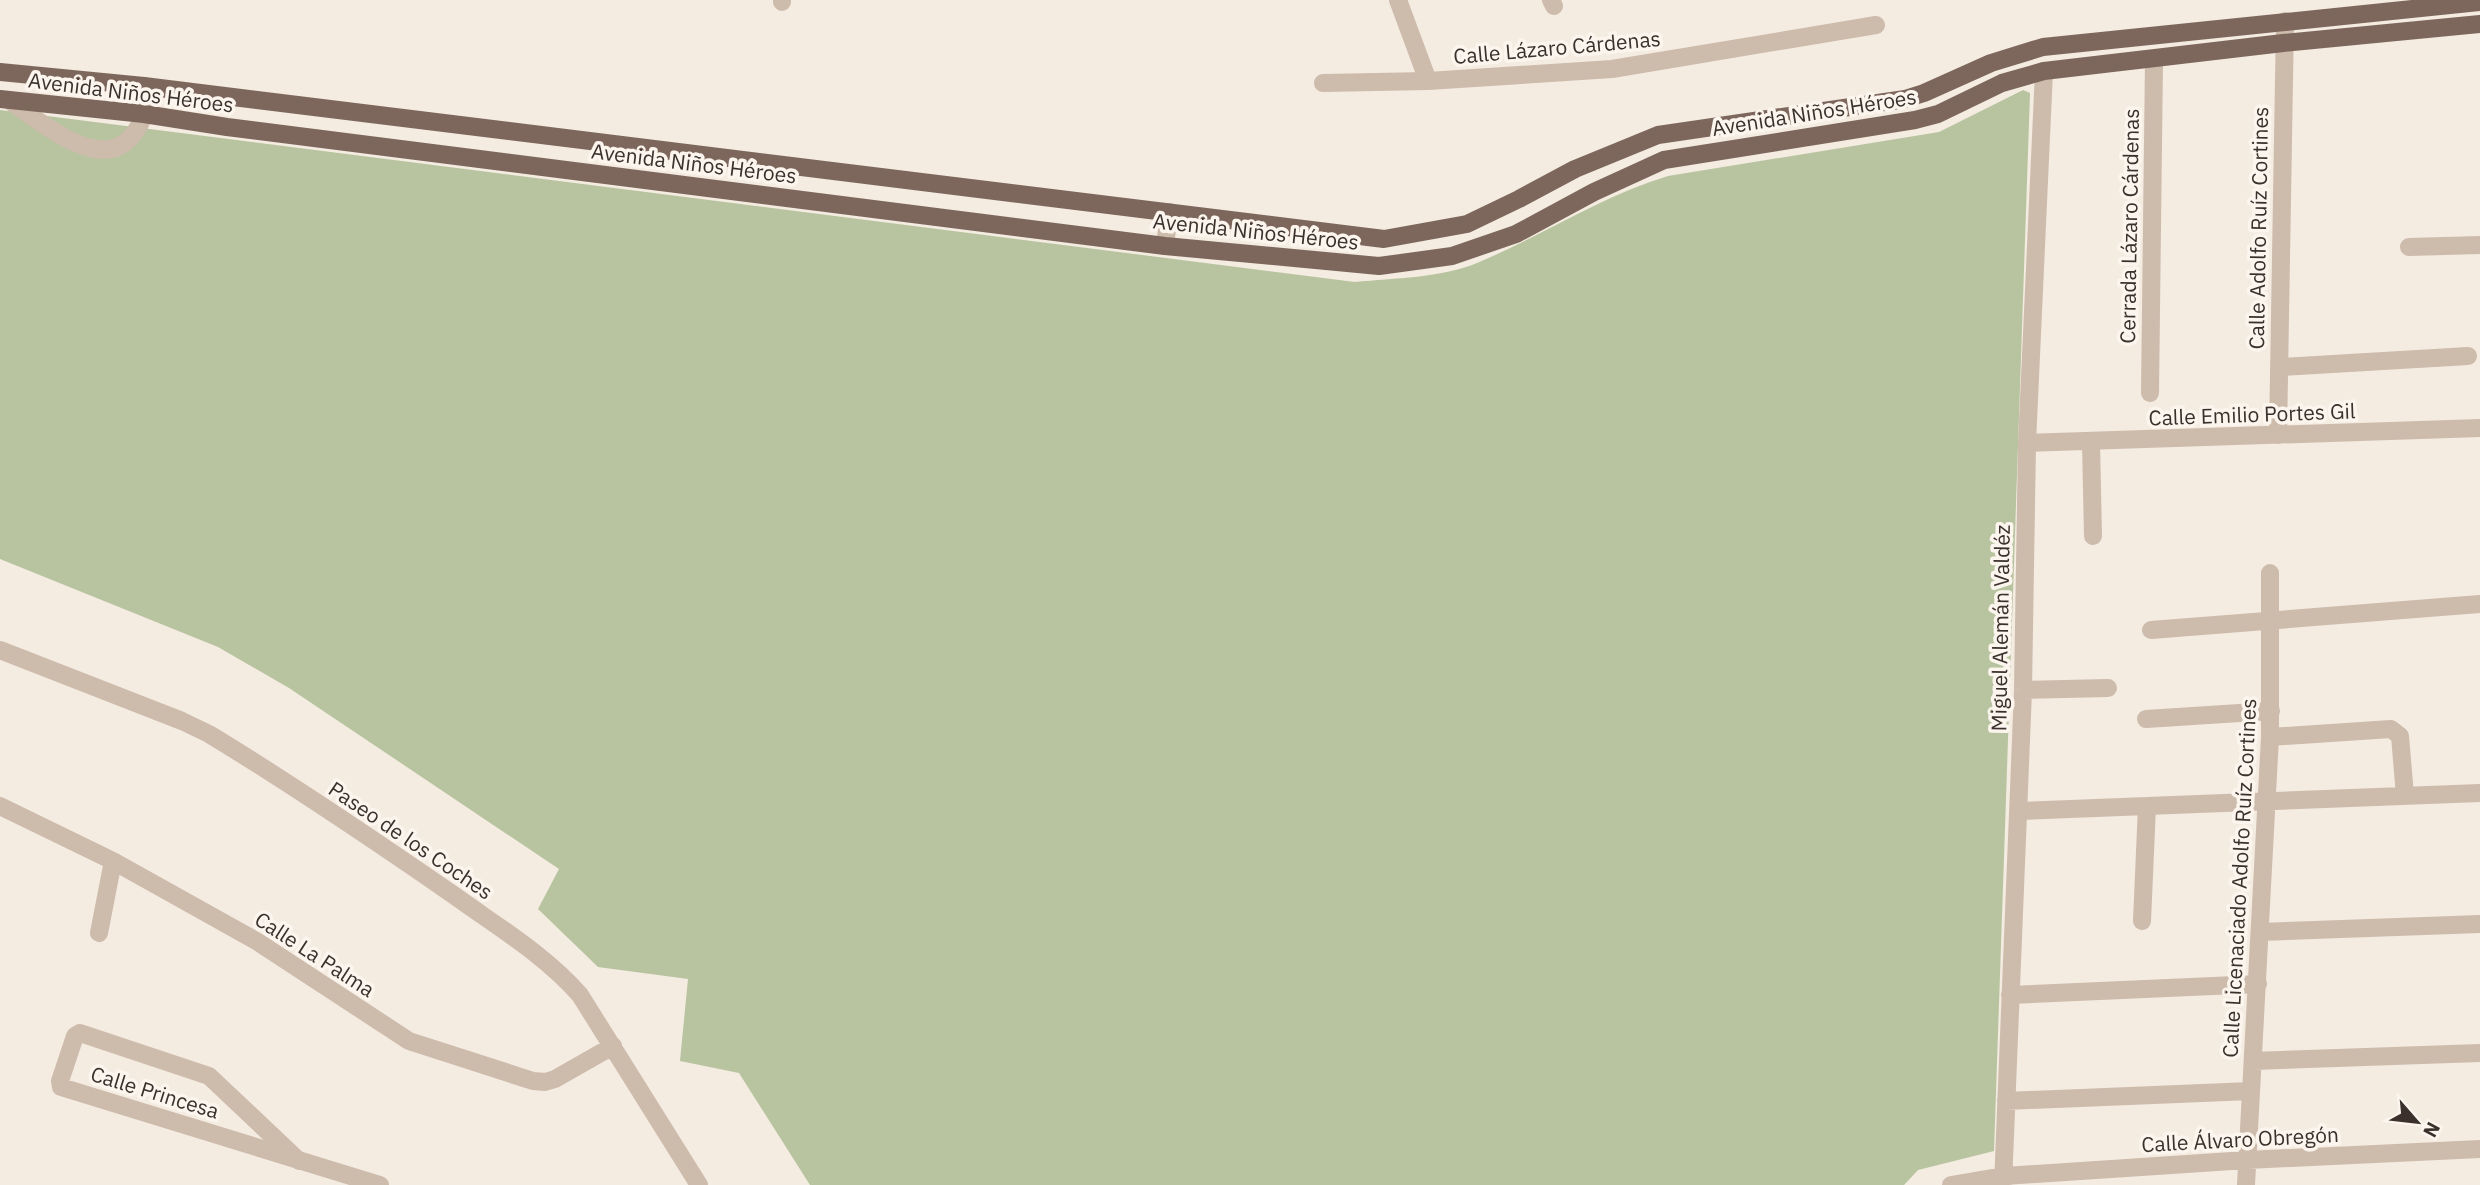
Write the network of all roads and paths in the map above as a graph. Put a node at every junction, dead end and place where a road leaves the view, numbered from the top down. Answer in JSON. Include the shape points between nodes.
{"nodes":[{"id":1,"x":1398,"y":0,"type":"edge"},
{"id":2,"x":2480,"y":2,"type":"edge"},
{"id":3,"x":2285,"y":21,"type":"junction"},
{"id":4,"x":2480,"y":24,"type":"edge"},
{"id":5,"x":1876,"y":25,"type":"dead end"},
{"id":6,"x":2283,"y":43,"type":"junction"},
{"id":7,"x":2154,"y":60,"type":"junction"},
{"id":8,"x":2044,"y":71,"type":"junction"},
{"id":9,"x":0,"y":72,"type":"edge"},
{"id":10,"x":1429,"y":81,"type":"junction"},
{"id":11,"x":1323,"y":83,"type":"dead end"},
{"id":12,"x":144,"y":86,"type":"junction"},
{"id":13,"x":5,"y":100,"type":"edge"},
{"id":14,"x":144,"y":114,"type":"junction"},
{"id":15,"x":1169,"y":212,"type":"junction"},
{"id":16,"x":2480,"y":245,"type":"edge"},
{"id":17,"x":1165,"y":246,"type":"junction"},
{"id":18,"x":2410,"y":247,"type":"dead end"},
{"id":19,"x":2468,"y":356,"type":"dead end"},
{"id":20,"x":2280,"y":367,"type":"junction"},
{"id":21,"x":2150,"y":393,"type":"dead end"},
{"id":22,"x":2480,"y":428,"type":"edge"},
{"id":23,"x":2278,"y":435,"type":"junction"},
{"id":24,"x":2026,"y":443,"type":"junction"},
{"id":25,"x":2091,"y":443,"type":"junction"},
{"id":26,"x":2093,"y":536,"type":"dead end"},
{"id":27,"x":2270,"y":573,"type":"dead end"},
{"id":28,"x":2480,"y":604,"type":"edge"},
{"id":29,"x":2271,"y":619,"type":"junction"},
{"id":30,"x":2151,"y":630,"type":"dead end"},
{"id":31,"x":0,"y":650,"type":"edge"},
{"id":32,"x":2108,"y":688,"type":"dead end"},
{"id":33,"x":2023,"y":691,"type":"junction"},
{"id":34,"x":2271,"y":711,"type":"junction"},
{"id":35,"x":2147,"y":719,"type":"dead end"},
{"id":36,"x":2270,"y":737,"type":"junction"},
{"id":37,"x":2480,"y":793,"type":"edge"},
{"id":38,"x":2406,"y":796,"type":"junction"},
{"id":39,"x":2266,"y":801,"type":"junction"},
{"id":40,"x":0,"y":806,"type":"edge"},
{"id":41,"x":2147,"y":806,"type":"junction"},
{"id":42,"x":2019,"y":811,"type":"junction"},
{"id":43,"x":113,"y":861,"type":"junction"},
{"id":44,"x":2142,"y":921,"type":"dead end"},
{"id":45,"x":2480,"y":924,"type":"edge"},
{"id":46,"x":2260,"y":932,"type":"junction"},
{"id":47,"x":99,"y":933,"type":"dead end"},
{"id":48,"x":2258,"y":984,"type":"junction"},
{"id":49,"x":2010,"y":996,"type":"junction"},
{"id":50,"x":613,"y":1046,"type":"junction"},
{"id":51,"x":2480,"y":1053,"type":"edge"},
{"id":52,"x":2253,"y":1061,"type":"junction"},
{"id":53,"x":2251,"y":1091,"type":"junction"},
{"id":54,"x":2006,"y":1101,"type":"junction"},
{"id":55,"x":2480,"y":1149,"type":"edge"},
{"id":56,"x":2247,"y":1160,"type":"junction"},
{"id":57,"x":299,"y":1161,"type":"junction"},
{"id":58,"x":2004,"y":1180,"type":"edge"},
{"id":59,"x":380,"y":1185,"type":"edge"},
{"id":60,"x":699,"y":1185,"type":"edge"},
{"id":61,"x":1951,"y":1185,"type":"edge"},
{"id":62,"x":2246,"y":1185,"type":"edge"}],
"edges":[{"from":1,"to":10,"type":"street"},
{"from":2,"to":3,"type":"main road","name":"Avenida Niños Héroes"},
{"from":3,"to":6,"type":"street","name":"Calle Adolfo Ruíz Cortines"},
{"from":3,"to":15,"type":"main road","name":"Avenida Niños Héroes","via":[[2043,47],[1905,99],[1658,135],[1575,169],[1467,224],[1384,239]]},
{"from":4,"to":6,"type":"main road","name":"Avenida Niños Héroes"},
{"from":5,"to":10,"type":"street","name":"Calle Lázaro Cárdenas","via":[[1612,69]]},
{"from":6,"to":7,"type":"main road","name":"Avenida Niños Héroes"},
{"from":6,"to":20,"type":"street","name":"Calle Adolfo Ruíz Cortines"},
{"from":7,"to":8,"type":"main road","name":"Avenida Niños Héroes"},
{"from":7,"to":21,"type":"street","name":"Cerrada Lázaro Cárdenas"},
{"from":8,"to":17,"type":"main road","name":"Avenida Niños Héroes","via":[[2002,83],[1916,120],[1664,160],[1516,234],[1452,256],[1379,266]]},
{"from":8,"to":24,"type":"street","name":"Miguel Alemán Valdéz"},
{"from":9,"to":12,"type":"main road","name":"Avenida Niños Héroes"},
{"from":10,"to":11,"type":"street","name":"Calle Lázaro Cárdenas"},
{"from":12,"to":14,"type":"street"},
{"from":12,"to":15,"type":"main road","name":"Avenida Niños Héroes"},
{"from":13,"to":14,"type":"main road","name":"Avenida Niños Héroes"},
{"from":13,"to":14,"type":"street","via":[[64,138],[106,151],[124,145]]},
{"from":14,"to":17,"type":"main road","name":"Avenida Niños Héroes"},
{"from":15,"to":17,"type":"street"},
{"from":16,"to":18,"type":"street"},
{"from":19,"to":20,"type":"street"},
{"from":20,"to":23,"type":"street","name":"Calle Adolfo Ruíz Cortines"},
{"from":22,"to":23,"type":"street","name":"Calle Emilio Portes Gil"},
{"from":23,"to":25,"type":"street","name":"Calle Emilio Portes Gil"},
{"from":24,"to":25,"type":"street","name":"Calle Emilio Portes Gil"},
{"from":24,"to":33,"type":"street","name":"Miguel Alemán Valdéz"},
{"from":25,"to":26,"type":"street"},
{"from":27,"to":29,"type":"street","name":"Calle Licenaciado Adolfo Ruíz Cortines"},
{"from":28,"to":29,"type":"street"},
{"from":29,"to":30,"type":"street"},
{"from":29,"to":34,"type":"street","name":"Calle Licenaciado Adolfo Ruíz Cortines"},
{"from":31,"to":50,"type":"street","name":"Paseo de los Coches","via":[[182,721],[235,749],[561,973]]},
{"from":32,"to":33,"type":"street"},
{"from":33,"to":42,"type":"street","name":"Miguel Alemán Valdéz"},
{"from":34,"to":35,"type":"street"},
{"from":34,"to":36,"type":"street","name":"Calle Licenaciado Adolfo Ruíz Cortines"},
{"from":36,"to":38,"type":"street","via":[[2391,729],[2400,736]]},
{"from":36,"to":39,"type":"street","name":"Calle Licenaciado Adolfo Ruíz Cortines"},
{"from":37,"to":38,"type":"street"},
{"from":38,"to":39,"type":"street"},
{"from":39,"to":41,"type":"street"},
{"from":39,"to":46,"type":"street","name":"Calle Licenaciado Adolfo Ruíz Cortines"},
{"from":40,"to":43,"type":"street","name":"Calle La Palma"},
{"from":41,"to":42,"type":"street"},
{"from":41,"to":44,"type":"street"},
{"from":42,"to":49,"type":"street","name":"Miguel Alemán Valdéz"},
{"from":43,"to":47,"type":"street"},
{"from":43,"to":50,"type":"street","name":"Calle La Palma","via":[[258,942],[409,1041],[545,1082]]},
{"from":45,"to":46,"type":"street"},
{"from":46,"to":48,"type":"street","name":"Calle Licenaciado Adolfo Ruíz Cortines"},
{"from":48,"to":49,"type":"street"},
{"from":48,"to":52,"type":"street","name":"Calle Licenaciado Adolfo Ruíz Cortines"},
{"from":49,"to":54,"type":"street","name":"Miguel Alemán Valdéz"},
{"from":50,"to":60,"type":"street","name":"Paseo de los Coches"},
{"from":51,"to":52,"type":"street"},
{"from":52,"to":53,"type":"street","name":"Calle Licenaciado Adolfo Ruíz Cortines"},
{"from":53,"to":54,"type":"street"},
{"from":53,"to":56,"type":"street","name":"Calle Licenaciado Adolfo Ruíz Cortines"},
{"from":54,"to":58,"type":"street","name":"Miguel Alemán Valdéz"},
{"from":55,"to":56,"type":"street","name":"Calle Álvaro Obregón"},
{"from":56,"to":58,"type":"street","name":"Calle Álvaro Obregón"},
{"from":56,"to":62,"type":"street","name":"Calle Licenaciado Adolfo Ruíz Cortines"},
{"from":57,"to":57,"type":"street","name":"Calle Princesa","via":[[61,1087],[75,1036],[209,1076]]},
{"from":57,"to":59,"type":"street","name":"Calle Princesa"},
{"from":58,"to":61,"type":"street","name":"Calle Álvaro Obregón"}]}
